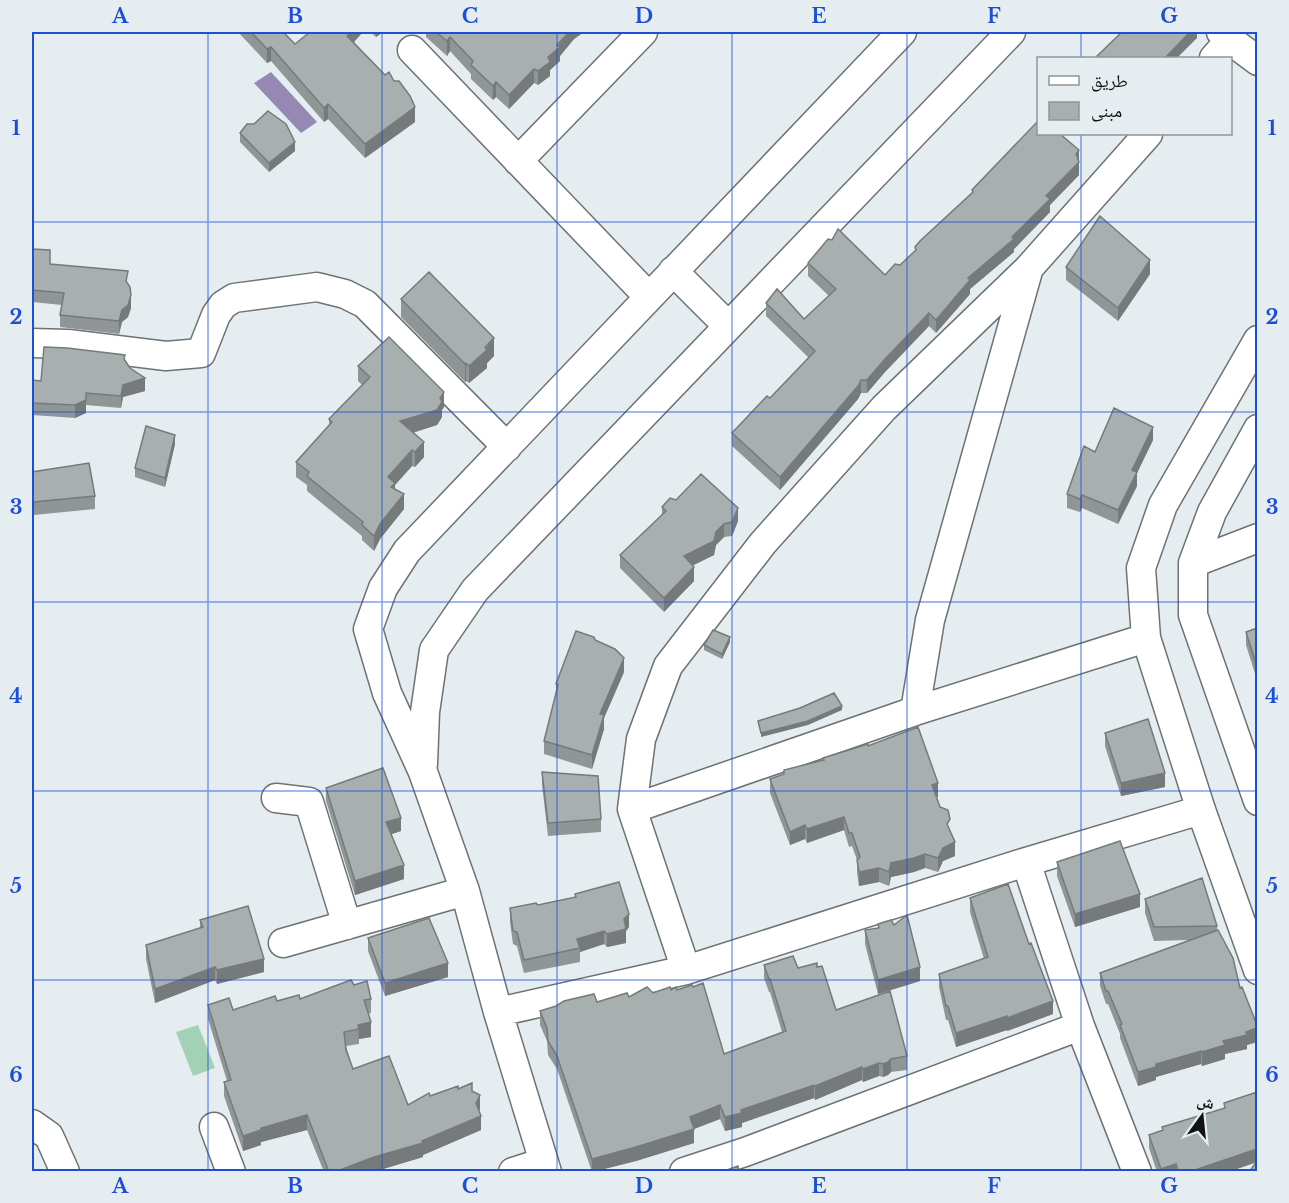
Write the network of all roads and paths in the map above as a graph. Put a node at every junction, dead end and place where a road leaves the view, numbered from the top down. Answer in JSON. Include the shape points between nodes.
{"nodes":[{"id":1,"x":643,"y":32,"type":"edge"},
{"id":2,"x":902,"y":32,"type":"edge"},
{"id":3,"x":1011,"y":32,"type":"edge"},
{"id":4,"x":1222,"y":44,"type":"edge"},
{"id":5,"x":412,"y":50,"type":"dead end"},
{"id":6,"x":1257,"y":61,"type":"edge"},
{"id":7,"x":1147,"y":135,"type":"edge"},
{"id":8,"x":518,"y":161,"type":"junction"},
{"id":9,"x":1028,"y":269,"type":"junction"},
{"id":10,"x":673,"y":271,"type":"junction"},
{"id":11,"x":649,"y":297,"type":"junction"},
{"id":12,"x":728,"y":326,"type":"junction"},
{"id":13,"x":1257,"y":340,"type":"edge"},
{"id":14,"x":32,"y":343,"type":"edge"},
{"id":15,"x":1257,"y":429,"type":"edge"},
{"id":16,"x":507,"y":447,"type":"junction"},
{"id":17,"x":1257,"y":538,"type":"edge"},
{"id":18,"x":1193,"y":563,"type":"junction"},
{"id":19,"x":1146,"y":638,"type":"junction"},
{"id":20,"x":915,"y":711,"type":"junction"},
{"id":21,"x":1246,"y":728,"type":"edge"},
{"id":22,"x":423,"y":772,"type":"junction"},
{"id":23,"x":276,"y":798,"type":"dead end"},
{"id":24,"x":1257,"y":801,"type":"edge"},
{"id":25,"x":632,"y":809,"type":"junction"},
{"id":26,"x":1201,"y":810,"type":"junction"},
{"id":27,"x":1026,"y":862,"type":"junction"},
{"id":28,"x":465,"y":891,"type":"junction"},
{"id":29,"x":347,"y":925,"type":"junction"},
{"id":30,"x":283,"y":943,"type":"dead end"},
{"id":31,"x":686,"y":970,"type":"junction"},
{"id":32,"x":1257,"y":970,"type":"edge"},
{"id":33,"x":498,"y":1012,"type":"junction"},
{"id":34,"x":1080,"y":1026,"type":"junction"},
{"id":35,"x":32,"y":1124,"type":"edge"},
{"id":36,"x":214,"y":1127,"type":"dead end"},
{"id":37,"x":748,"y":1162,"type":"edge"},
{"id":38,"x":545,"y":1167,"type":"edge"},
{"id":39,"x":65,"y":1172,"type":"edge"},
{"id":40,"x":231,"y":1172,"type":"edge"},
{"id":41,"x":513,"y":1172,"type":"edge"},
{"id":42,"x":684,"y":1172,"type":"edge"},
{"id":43,"x":1137,"y":1172,"type":"edge"}],
"edges":[{"from":1,"to":8,"type":"street"},
{"from":2,"to":10,"type":"street"},
{"from":3,"to":12,"type":"street"},
{"from":4,"to":6,"type":"street"},
{"from":5,"to":8,"type":"street"},
{"from":7,"to":9,"type":"street"},
{"from":8,"to":11,"type":"street"},
{"from":9,"to":20,"type":"street","via":[[930,621]]},
{"from":9,"to":25,"type":"street","via":[[884,408],[763,543],[668,666],[641,739]]},
{"from":10,"to":11,"type":"street"},
{"from":10,"to":12,"type":"street"},
{"from":11,"to":16,"type":"street"},
{"from":12,"to":22,"type":"street","via":[[475,590],[434,650],[424,712]]},
{"from":13,"to":19,"type":"street","via":[[1163,505],[1141,568]]},
{"from":14,"to":16,"type":"street","via":[[166,356],[201,353],[216,315],[234,298],[317,288],[345,294],[364,304]]},
{"from":15,"to":18,"type":"street","via":[[1212,512]]},
{"from":16,"to":22,"type":"street","via":[[407,552],[383,588],[368,629],[387,693]]},
{"from":17,"to":18,"type":"street"},
{"from":18,"to":21,"type":"street","via":[[1193,615]]},
{"from":19,"to":20,"type":"street"},
{"from":19,"to":26,"type":"street"},
{"from":20,"to":25,"type":"street"},
{"from":21,"to":24,"type":"street"},
{"from":22,"to":28,"type":"street"},
{"from":23,"to":29,"type":"street","via":[[309,802]]},
{"from":25,"to":31,"type":"street"},
{"from":26,"to":27,"type":"street"},
{"from":26,"to":32,"type":"street"},
{"from":27,"to":31,"type":"street"},
{"from":27,"to":34,"type":"street"},
{"from":28,"to":29,"type":"street"},
{"from":28,"to":33,"type":"street"},
{"from":29,"to":30,"type":"street"},
{"from":31,"to":33,"type":"street"},
{"from":33,"to":38,"type":"street"},
{"from":34,"to":37,"type":"street"},
{"from":34,"to":43,"type":"street"},
{"from":35,"to":39,"type":"street","via":[[49,1136]]},
{"from":36,"to":40,"type":"street"},
{"from":37,"to":42,"type":"street"},
{"from":38,"to":41,"type":"street"}]}
